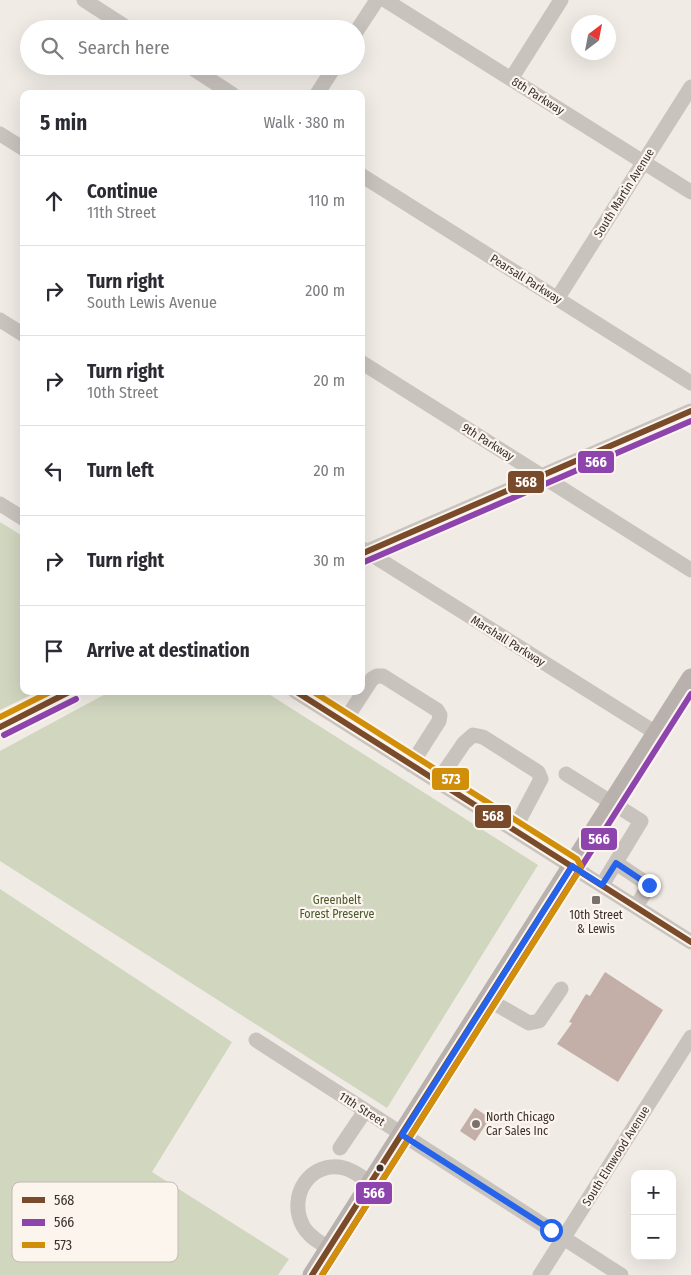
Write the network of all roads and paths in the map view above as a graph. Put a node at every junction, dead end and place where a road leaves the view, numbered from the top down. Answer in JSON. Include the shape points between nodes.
{"nodes":[{"id":1,"x":84,"y":0,"type":"edge"},
{"id":2,"x":377,"y":0,"type":"edge"},
{"id":3,"x":386,"y":0,"type":"edge"},
{"id":4,"x":560,"y":0,"type":"edge"},
{"id":5,"x":116,"y":20,"type":"edge"},
{"id":6,"x":364,"y":20,"type":"edge"},
{"id":7,"x":203,"y":75,"type":"edge"},
{"id":8,"x":329,"y":75,"type":"edge"},
{"id":9,"x":511,"y":79,"type":"junction"},
{"id":10,"x":691,"y":87,"type":"edge"},
{"id":11,"x":226,"y":90,"type":"edge"},
{"id":12,"x":320,"y":90,"type":"edge"},
{"id":13,"x":0,"y":134,"type":"edge"},
{"id":14,"x":20,"y":146,"type":"edge"},
{"id":15,"x":643,"y":162,"type":"junction"},
{"id":16,"x":365,"y":178,"type":"edge"},
{"id":17,"x":691,"y":192,"type":"edge"},
{"id":18,"x":557,"y":299,"type":"junction"},
{"id":19,"x":0,"y":320,"type":"edge"},
{"id":20,"x":20,"y":332,"type":"edge"},
{"id":21,"x":365,"y":365,"type":"edge"},
{"id":22,"x":691,"y":383,"type":"edge"},
{"id":23,"x":691,"y":411,"type":"edge"},
{"id":24,"x":541,"y":476,"type":"junction"},
{"id":25,"x":0,"y":504,"type":"edge"},
{"id":26,"x":20,"y":516,"type":"edge"},
{"id":27,"x":365,"y":550,"type":"edge"},
{"id":28,"x":365,"y":552,"type":"edge"},
{"id":29,"x":691,"y":570,"type":"edge"},
{"id":30,"x":691,"y":678,"type":"edge"},
{"id":31,"x":365,"y":690,"type":"edge"},
{"id":32,"x":64,"y":695,"type":"edge"},
{"id":33,"x":301,"y":695,"type":"edge"},
{"id":34,"x":362,"y":695,"type":"edge"},
{"id":35,"x":344,"y":722,"type":"junction"},
{"id":36,"x":0,"y":728,"type":"edge"},
{"id":37,"x":656,"y":734,"type":"junction"},
{"id":38,"x":412,"y":765,"type":"junction"},
{"id":39,"x":566,"y":774,"type":"dead end"},
{"id":40,"x":438,"y":781,"type":"junction"},
{"id":41,"x":612,"y":802,"type":"junction"},
{"id":42,"x":514,"y":830,"type":"junction"},
{"id":43,"x":616,"y":863,"type":"junction"},
{"id":44,"x":572,"y":866,"type":"junction"},
{"id":45,"x":602,"y":885,"type":"junction"},
{"id":46,"x":636,"y":907,"type":"junction"},
{"id":47,"x":689,"y":937,"type":"edge"},
{"id":48,"x":561,"y":989,"type":"dead end"},
{"id":49,"x":487,"y":999,"type":"junction"},
{"id":50,"x":691,"y":1037,"type":"edge"},
{"id":51,"x":256,"y":1040,"type":"dead end"},
{"id":52,"x":365,"y":1111,"type":"junction"},
{"id":53,"x":402,"y":1135,"type":"junction"},
{"id":54,"x":340,"y":1148,"type":"dead end"},
{"id":55,"x":371,"y":1183,"type":"junction"},
{"id":56,"x":563,"y":1238,"type":"junction"},
{"id":57,"x":329,"y":1249,"type":"junction"},
{"id":58,"x":312,"y":1275,"type":"edge"},
{"id":59,"x":540,"y":1275,"type":"edge"},
{"id":60,"x":621,"y":1275,"type":"edge"}],
"edges":[{"from":1,"to":5,"type":"street"},
{"from":2,"to":6,"type":"street"},
{"from":3,"to":9,"type":"street","name":"8th Parkway"},
{"from":4,"to":9,"type":"street"},
{"from":7,"to":11,"type":"street"},
{"from":8,"to":12,"type":"street"},
{"from":9,"to":15,"type":"street","name":"8th Parkway"},
{"from":10,"to":15,"type":"street","name":"South Martin Avenue"},
{"from":13,"to":14,"type":"street"},
{"from":15,"to":17,"type":"street","name":"8th Parkway"},
{"from":15,"to":18,"type":"street","name":"South Martin Avenue"},
{"from":16,"to":18,"type":"street","name":"Pearsall Parkway"},
{"from":18,"to":22,"type":"street","name":"Pearsall Parkway"},
{"from":19,"to":20,"type":"street"},
{"from":21,"to":24,"type":"street","name":"9th Parkway"},
{"from":23,"to":24,"type":"street"},
{"from":24,"to":27,"type":"street"},
{"from":24,"to":29,"type":"street","name":"9th Parkway"},
{"from":25,"to":26,"type":"street"},
{"from":28,"to":37,"type":"street","name":"Marshall Parkway"},
{"from":30,"to":37,"type":"main road"},
{"from":31,"to":38,"type":"street","via":[[372,679],[383,676],[437,710],[439,721]]},
{"from":32,"to":36,"type":"street"},
{"from":33,"to":35,"type":"street"},
{"from":34,"to":35,"type":"street"},
{"from":35,"to":38,"type":"street"},
{"from":37,"to":41,"type":"main road"},
{"from":38,"to":40,"type":"street"},
{"from":39,"to":41,"type":"street"},
{"from":40,"to":42,"type":"street"},
{"from":40,"to":42,"type":"street","via":[[464,743],[473,736],[483,737],[538,772],[541,779]]},
{"from":41,"to":43,"type":"street","via":[[641,821]]},
{"from":41,"to":44,"type":"main road"},
{"from":42,"to":44,"type":"street"},
{"from":43,"to":45,"type":"street"},
{"from":43,"to":46,"type":"street","via":[[649,885]]},
{"from":44,"to":45,"type":"street"},
{"from":44,"to":49,"type":"main road"},
{"from":45,"to":46,"type":"street"},
{"from":46,"to":47,"type":"street"},
{"from":48,"to":49,"type":"street","via":[[539,1021],[529,1023]]},
{"from":49,"to":53,"type":"main road"},
{"from":50,"to":56,"type":"street","name":"South Elmwood Avenue"},
{"from":51,"to":52,"type":"street","name":"11th Street"},
{"from":52,"to":53,"type":"street","name":"11th Street"},
{"from":52,"to":54,"type":"street"},
{"from":53,"to":55,"type":"main road"},
{"from":53,"to":56,"type":"street","name":"11th Street"},
{"from":55,"to":57,"type":"main road"},
{"from":55,"to":57,"type":"street","via":[[345,1168],[320,1170],[309,1176],[297,1200],[299,1215],[303,1227]]},
{"from":56,"to":59,"type":"street","name":"South Elmwood Avenue"},
{"from":56,"to":60,"type":"street","name":"11th Street"},
{"from":57,"to":58,"type":"main road"}]}
